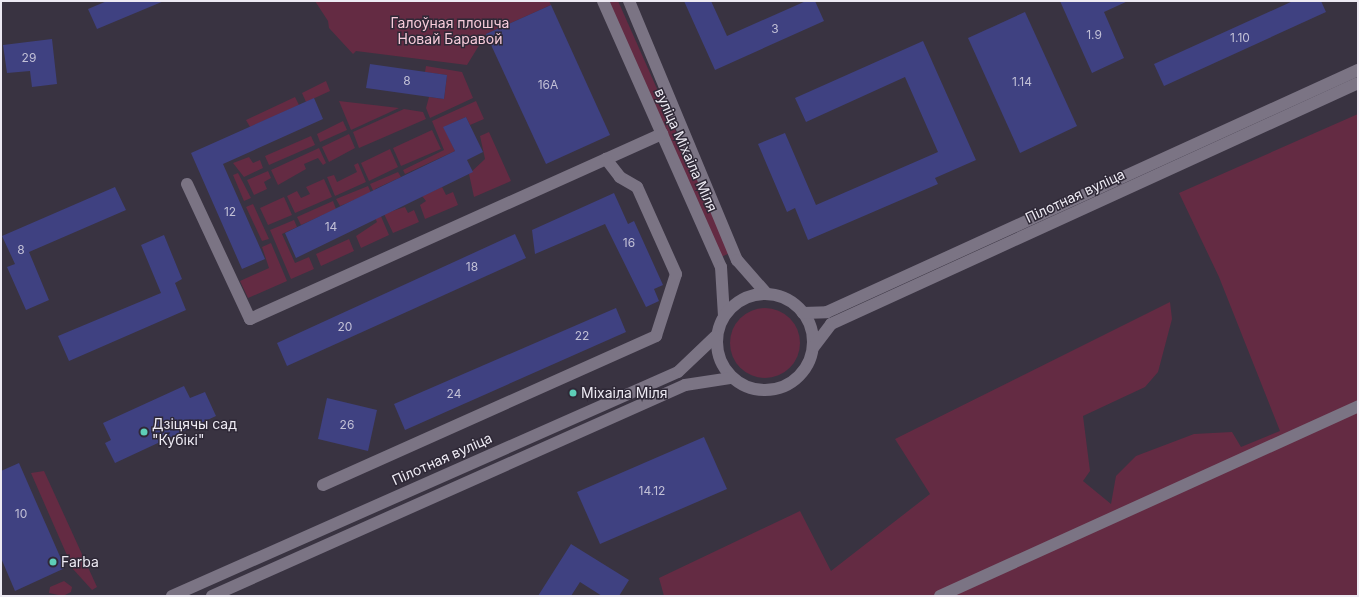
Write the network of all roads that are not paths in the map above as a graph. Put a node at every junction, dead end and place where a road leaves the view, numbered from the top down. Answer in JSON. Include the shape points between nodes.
{"nodes":[{"id":1,"x":603,"y":1,"type":"edge"},
{"id":2,"x":629,"y":1,"type":"edge"},
{"id":3,"x":1358,"y":70,"type":"edge"},
{"id":4,"x":1358,"y":83,"type":"edge"},
{"id":5,"x":662,"y":134,"type":"junction"},
{"id":6,"x":606,"y":159,"type":"junction"},
{"id":7,"x":1141,"y":176,"type":"junction"},
{"id":8,"x":187,"y":184,"type":"dead end"},
{"id":9,"x":766,"y":293,"type":"junction"},
{"id":10,"x":803,"y":313,"type":"junction"},
{"id":11,"x":724,"y":316,"type":"junction"},
{"id":12,"x":716,"y":336,"type":"junction"},
{"id":13,"x":813,"y":348,"type":"junction"},
{"id":14,"x":731,"y":378,"type":"junction"},
{"id":15,"x":1358,"y":406,"type":"edge"},
{"id":16,"x":323,"y":485,"type":"dead end"},
{"id":17,"x":172,"y":596,"type":"edge"},
{"id":18,"x":212,"y":596,"type":"edge"},
{"id":19,"x":940,"y":596,"type":"edge"}],
"edges":[{"from":1,"to":5,"type":"street","name":"вуліца Міхаіла Міля"},
{"from":2,"to":9,"type":"street","name":"вуліца Міхаіла Міля","via":[[737,260]]},
{"from":3,"to":7,"type":"street","name":"Пілотная вуліца"},
{"from":4,"to":7,"type":"street","name":"Пілотная вуліца"},
{"from":5,"to":6,"type":"street"},
{"from":5,"to":11,"type":"street","name":"вуліца Міхаіла Міля","via":[[721,267]]},
{"from":6,"to":8,"type":"street","via":[[250,319]]},
{"from":6,"to":16,"type":"street","via":[[620,178],[637,187],[676,274],[656,336]]},
{"from":7,"to":10,"type":"street","name":"Пілотная вуліца","via":[[827,312]]},
{"from":7,"to":13,"type":"street","name":"Пілотная вуліца","via":[[831,324]]},
{"from":9,"to":10,"type":"street","via":[[782,297]]},
{"from":9,"to":11,"type":"street","via":[[742,299]]},
{"from":10,"to":13,"type":"street","via":[[812,333]]},
{"from":11,"to":12,"type":"street"},
{"from":12,"to":14,"type":"street","via":[[717,351]]},
{"from":12,"to":17,"type":"street","name":"Пілотная вуліца","via":[[678,372]]},
{"from":13,"to":14,"type":"street","via":[[800,375],[781,387],[759,390]]},
{"from":14,"to":18,"type":"street","via":[[685,385]]},
{"from":15,"to":19,"type":"street"}]}
